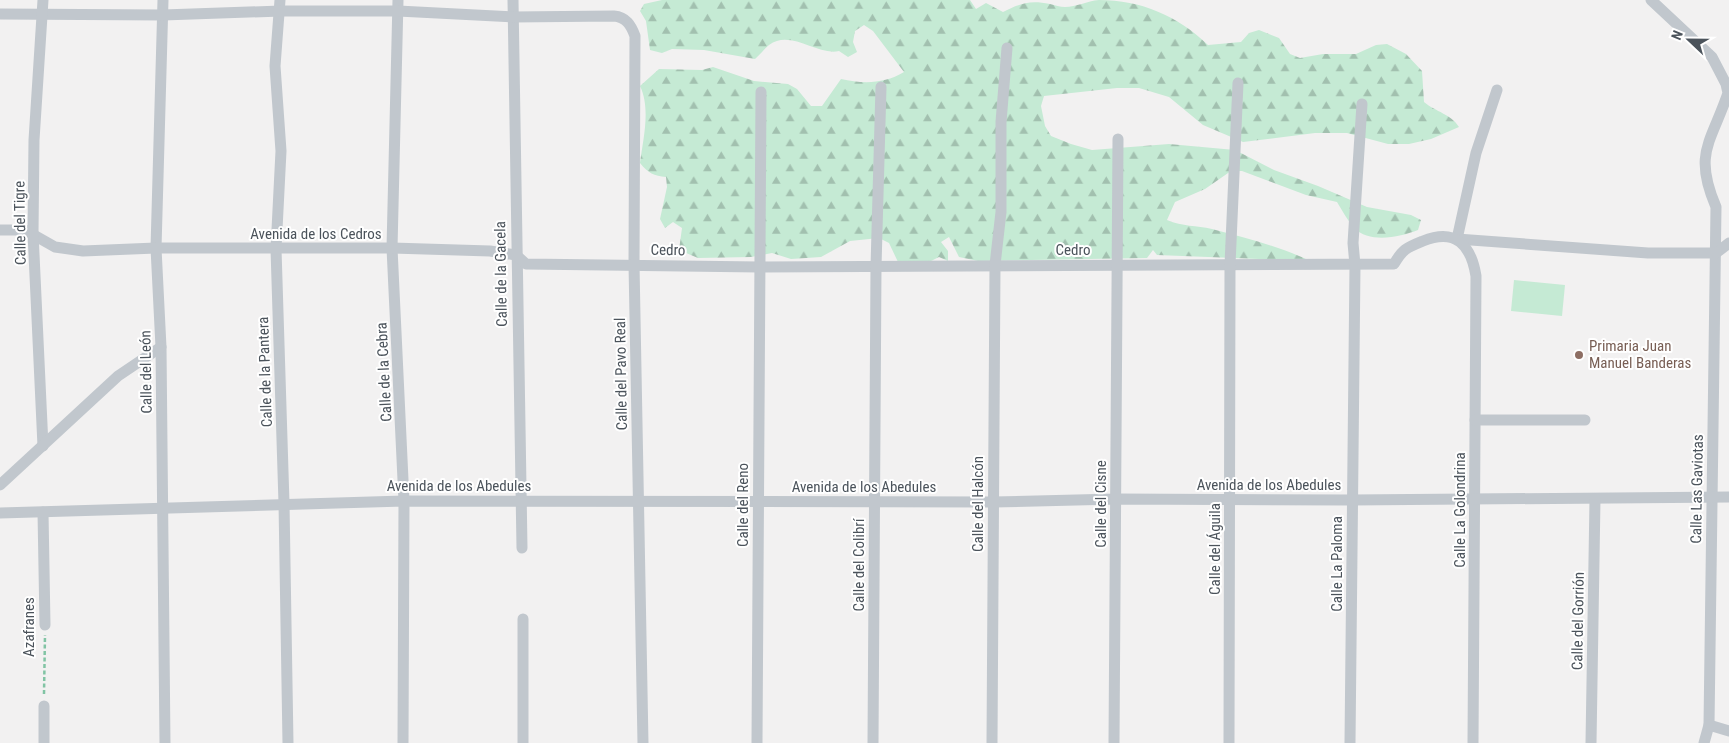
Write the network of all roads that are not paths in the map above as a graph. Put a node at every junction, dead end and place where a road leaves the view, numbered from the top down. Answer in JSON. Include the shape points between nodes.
{"nodes":[{"id":1,"x":43,"y":0,"type":"edge"},
{"id":2,"x":163,"y":0,"type":"edge"},
{"id":3,"x":514,"y":0,"type":"edge"},
{"id":4,"x":1651,"y":0,"type":"edge"},
{"id":5,"x":280,"y":5,"type":"edge"},
{"id":6,"x":398,"y":6,"type":"edge"},
{"id":7,"x":0,"y":14,"type":"edge"},
{"id":8,"x":44,"y":15,"type":"junction"},
{"id":9,"x":163,"y":15,"type":"junction"},
{"id":10,"x":513,"y":17,"type":"junction"},
{"id":11,"x":1007,"y":48,"type":"dead end"},
{"id":12,"x":1238,"y":83,"type":"dead end"},
{"id":13,"x":880,"y":87,"type":"dead end"},
{"id":14,"x":1496,"y":90,"type":"dead end"},
{"id":15,"x":761,"y":92,"type":"dead end"},
{"id":16,"x":1362,"y":104,"type":"dead end"},
{"id":17,"x":1118,"y":139,"type":"dead end"},
{"id":18,"x":0,"y":230,"type":"edge"},
{"id":19,"x":33,"y":233,"type":"junction"},
{"id":20,"x":1457,"y":239,"type":"junction"},
{"id":21,"x":1729,"y":243,"type":"edge"},
{"id":22,"x":156,"y":248,"type":"junction"},
{"id":23,"x":392,"y":248,"type":"junction"},
{"id":24,"x":276,"y":249,"type":"junction"},
{"id":25,"x":1716,"y":253,"type":"junction"},
{"id":26,"x":516,"y":255,"type":"junction"},
{"id":27,"x":634,"y":264,"type":"junction"},
{"id":28,"x":1230,"y":264,"type":"junction"},
{"id":29,"x":995,"y":265,"type":"junction"},
{"id":30,"x":1117,"y":265,"type":"junction"},
{"id":31,"x":1354,"y":265,"type":"junction"},
{"id":32,"x":759,"y":267,"type":"junction"},
{"id":33,"x":876,"y":267,"type":"junction"},
{"id":34,"x":161,"y":347,"type":"junction"},
{"id":35,"x":1475,"y":420,"type":"junction"},
{"id":36,"x":1585,"y":420,"type":"dead end"},
{"id":37,"x":43,"y":446,"type":"junction"},
{"id":38,"x":0,"y":485,"type":"edge"},
{"id":39,"x":1712,"y":497,"type":"junction"},
{"id":40,"x":1729,"y":497,"type":"edge"},
{"id":41,"x":1116,"y":499,"type":"junction"},
{"id":42,"x":1475,"y":499,"type":"junction"},
{"id":43,"x":1595,"y":499,"type":"junction"},
{"id":44,"x":404,"y":500,"type":"junction"},
{"id":45,"x":522,"y":500,"type":"junction"},
{"id":46,"x":1230,"y":500,"type":"junction"},
{"id":47,"x":1352,"y":500,"type":"junction"},
{"id":48,"x":638,"y":501,"type":"junction"},
{"id":49,"x":758,"y":502,"type":"junction"},
{"id":50,"x":874,"y":502,"type":"junction"},
{"id":51,"x":993,"y":502,"type":"junction"},
{"id":52,"x":284,"y":503,"type":"junction"},
{"id":53,"x":163,"y":507,"type":"junction"},
{"id":54,"x":43,"y":512,"type":"junction"},
{"id":55,"x":0,"y":513,"type":"edge"},
{"id":56,"x":522,"y":548,"type":"dead end"},
{"id":57,"x":523,"y":619,"type":"dead end"},
{"id":58,"x":45,"y":625,"type":"road end"},
{"id":59,"x":44,"y":706,"type":"road end"},
{"id":60,"x":1709,"y":725,"type":"junction"},
{"id":61,"x":1729,"y":730,"type":"edge"},
{"id":62,"x":44,"y":743,"type":"edge"},
{"id":63,"x":166,"y":743,"type":"edge"},
{"id":64,"x":288,"y":743,"type":"edge"},
{"id":65,"x":403,"y":743,"type":"edge"},
{"id":66,"x":523,"y":743,"type":"edge"},
{"id":67,"x":643,"y":743,"type":"edge"},
{"id":68,"x":757,"y":743,"type":"edge"},
{"id":69,"x":873,"y":743,"type":"edge"},
{"id":70,"x":992,"y":743,"type":"edge"},
{"id":71,"x":1114,"y":743,"type":"edge"},
{"id":72,"x":1229,"y":743,"type":"edge"},
{"id":73,"x":1350,"y":743,"type":"edge"},
{"id":74,"x":1473,"y":743,"type":"edge"},
{"id":75,"x":1591,"y":743,"type":"edge"},
{"id":76,"x":1704,"y":743,"type":"edge"}],
"edges":[{"from":1,"to":8,"type":"street","name":"Calle del Tigre"},
{"from":2,"to":9,"type":"street","name":"Calle del León"},
{"from":3,"to":10,"type":"street","name":"Calle de la Gacela"},
{"from":4,"to":25,"type":"street","name":"Calle Las Gaviotas","via":[[1712,57],[1726,84],[1728,93],[1706,152],[1704,167],[1716,207]]},
{"from":5,"to":6,"type":"street"},
{"from":5,"to":9,"type":"street"},
{"from":5,"to":24,"type":"street","name":"Calle de la Pantera","via":[[275,66],[281,142]]},
{"from":6,"to":10,"type":"street"},
{"from":6,"to":23,"type":"street","name":"Calle de la Cebra"},
{"from":7,"to":8,"type":"street"},
{"from":8,"to":9,"type":"street"},
{"from":8,"to":19,"type":"street","name":"Calle del Tigre","via":[[34,140]]},
{"from":9,"to":22,"type":"street","name":"Calle del León"},
{"from":10,"to":26,"type":"street","name":"Calle de la Gacela"},
{"from":10,"to":27,"type":"street","name":"Calle del Pavo Real","via":[[621,17],[635,36]]},
{"from":11,"to":29,"type":"street","name":"Calle del Halcón","via":[[1001,122],[1001,212]]},
{"from":12,"to":28,"type":"street","name":"Calle del Águila"},
{"from":13,"to":33,"type":"street","name":"Calle del Colibrí"},
{"from":14,"to":20,"type":"street","via":[[1476,153]]},
{"from":15,"to":32,"type":"street","name":"Calle del Reno"},
{"from":16,"to":31,"type":"street","name":"Calle La Paloma","via":[[1352,244]]},
{"from":17,"to":30,"type":"street","name":"Calle del Cisne"},
{"from":18,"to":19,"type":"street","name":"Avenida de los Cedros"},
{"from":19,"to":22,"type":"street","name":"Avenida de los Cedros","via":[[55,247],[71,250]]},
{"from":19,"to":37,"type":"street","name":"Calle del Tigre"},
{"from":20,"to":25,"type":"street","via":[[1648,253]]},
{"from":20,"to":31,"type":"street","name":"Cedro","via":[[1437,236],[1403,249],[1394,264]]},
{"from":20,"to":35,"type":"street","name":"Calle La Golondrina","via":[[1473,260],[1476,276]]},
{"from":21,"to":25,"type":"street"},
{"from":22,"to":24,"type":"street","name":"Avenida de los Cedros"},
{"from":22,"to":34,"type":"street","name":"Calle del León"},
{"from":23,"to":24,"type":"street","name":"Avenida de los Cedros"},
{"from":23,"to":26,"type":"street","name":"Avenida de los Cedros","via":[[490,251]]},
{"from":23,"to":44,"type":"street","name":"Calle de la Cebra"},
{"from":24,"to":52,"type":"street","name":"Calle de la Pantera"},
{"from":25,"to":39,"type":"street","name":"Calle Las Gaviotas"},
{"from":26,"to":27,"type":"street","name":"Avenida de los Cedros","via":[[526,264]]},
{"from":26,"to":45,"type":"street","name":"Calle de la Gacela"},
{"from":27,"to":32,"type":"street","name":"Cedro"},
{"from":27,"to":48,"type":"street","name":"Calle del Pavo Real"},
{"from":28,"to":30,"type":"street","name":"Cedro"},
{"from":28,"to":31,"type":"street","name":"Cedro"},
{"from":28,"to":46,"type":"street","name":"Calle del Águila"},
{"from":29,"to":30,"type":"street","name":"Cedro"},
{"from":29,"to":33,"type":"street","name":"Cedro"},
{"from":29,"to":51,"type":"street","name":"Calle del Halcón"},
{"from":30,"to":41,"type":"street","name":"Calle del Cisne"},
{"from":31,"to":47,"type":"street","name":"Calle La Paloma"},
{"from":32,"to":33,"type":"street","name":"Cedro"},
{"from":32,"to":49,"type":"street","name":"Calle del Reno"},
{"from":33,"to":50,"type":"street","name":"Calle del Colibrí"},
{"from":34,"to":37,"type":"street","via":[[118,376]]},
{"from":34,"to":53,"type":"street","name":"Calle del León"},
{"from":35,"to":36,"type":"street"},
{"from":35,"to":42,"type":"street","name":"Calle La Golondrina"},
{"from":37,"to":38,"type":"street"},
{"from":39,"to":40,"type":"street","name":"Avenida de los Abedules"},
{"from":39,"to":43,"type":"street","name":"Avenida de los Abedules"},
{"from":39,"to":60,"type":"street","name":"Calle Las Gaviotas"},
{"from":41,"to":46,"type":"street","name":"Avenida de los Abedules"},
{"from":41,"to":51,"type":"street","name":"Avenida de los Abedules"},
{"from":41,"to":71,"type":"street","name":"Calle del Cisne"},
{"from":42,"to":43,"type":"street","name":"Avenida de los Abedules"},
{"from":42,"to":47,"type":"street","name":"Avenida de los Abedules"},
{"from":42,"to":74,"type":"street","name":"Calle La Golondrina"},
{"from":43,"to":75,"type":"street","name":"Calle del Gorrión"},
{"from":44,"to":45,"type":"street","name":"Avenida de los Abedules"},
{"from":44,"to":52,"type":"street","name":"Avenida de los Abedules"},
{"from":44,"to":65,"type":"street","name":"Calle de la Cebra"},
{"from":45,"to":48,"type":"street","name":"Avenida de los Abedules"},
{"from":45,"to":56,"type":"street","name":"Calle de la Gacela"},
{"from":46,"to":47,"type":"street","name":"Avenida de los Abedules"},
{"from":46,"to":72,"type":"street","name":"Calle del Águila"},
{"from":47,"to":73,"type":"street","name":"Calle La Paloma"},
{"from":48,"to":49,"type":"street","name":"Avenida de los Abedules"},
{"from":48,"to":67,"type":"street","name":"Calle del Pavo Real"},
{"from":49,"to":50,"type":"street","name":"Avenida de los Abedules"},
{"from":49,"to":68,"type":"street","name":"Calle del Reno"},
{"from":50,"to":51,"type":"street","name":"Avenida de los Abedules"},
{"from":50,"to":69,"type":"street","name":"Calle del Colibrí"},
{"from":51,"to":70,"type":"street","name":"Calle del Halcón"},
{"from":52,"to":53,"type":"street","name":"Avenida de los Abedules"},
{"from":52,"to":64,"type":"street","name":"Calle de la Pantera"},
{"from":53,"to":54,"type":"street","name":"Avenida de los Abedules"},
{"from":53,"to":63,"type":"street","name":"Calle del León"},
{"from":54,"to":55,"type":"street","name":"Avenida de los Abedules"},
{"from":54,"to":58,"type":"street","name":"Azafranes"},
{"from":57,"to":66,"type":"street"},
{"from":59,"to":62,"type":"street"},
{"from":60,"to":61,"type":"street"},
{"from":60,"to":76,"type":"street","name":"Calle Las Gaviotas"}]}
